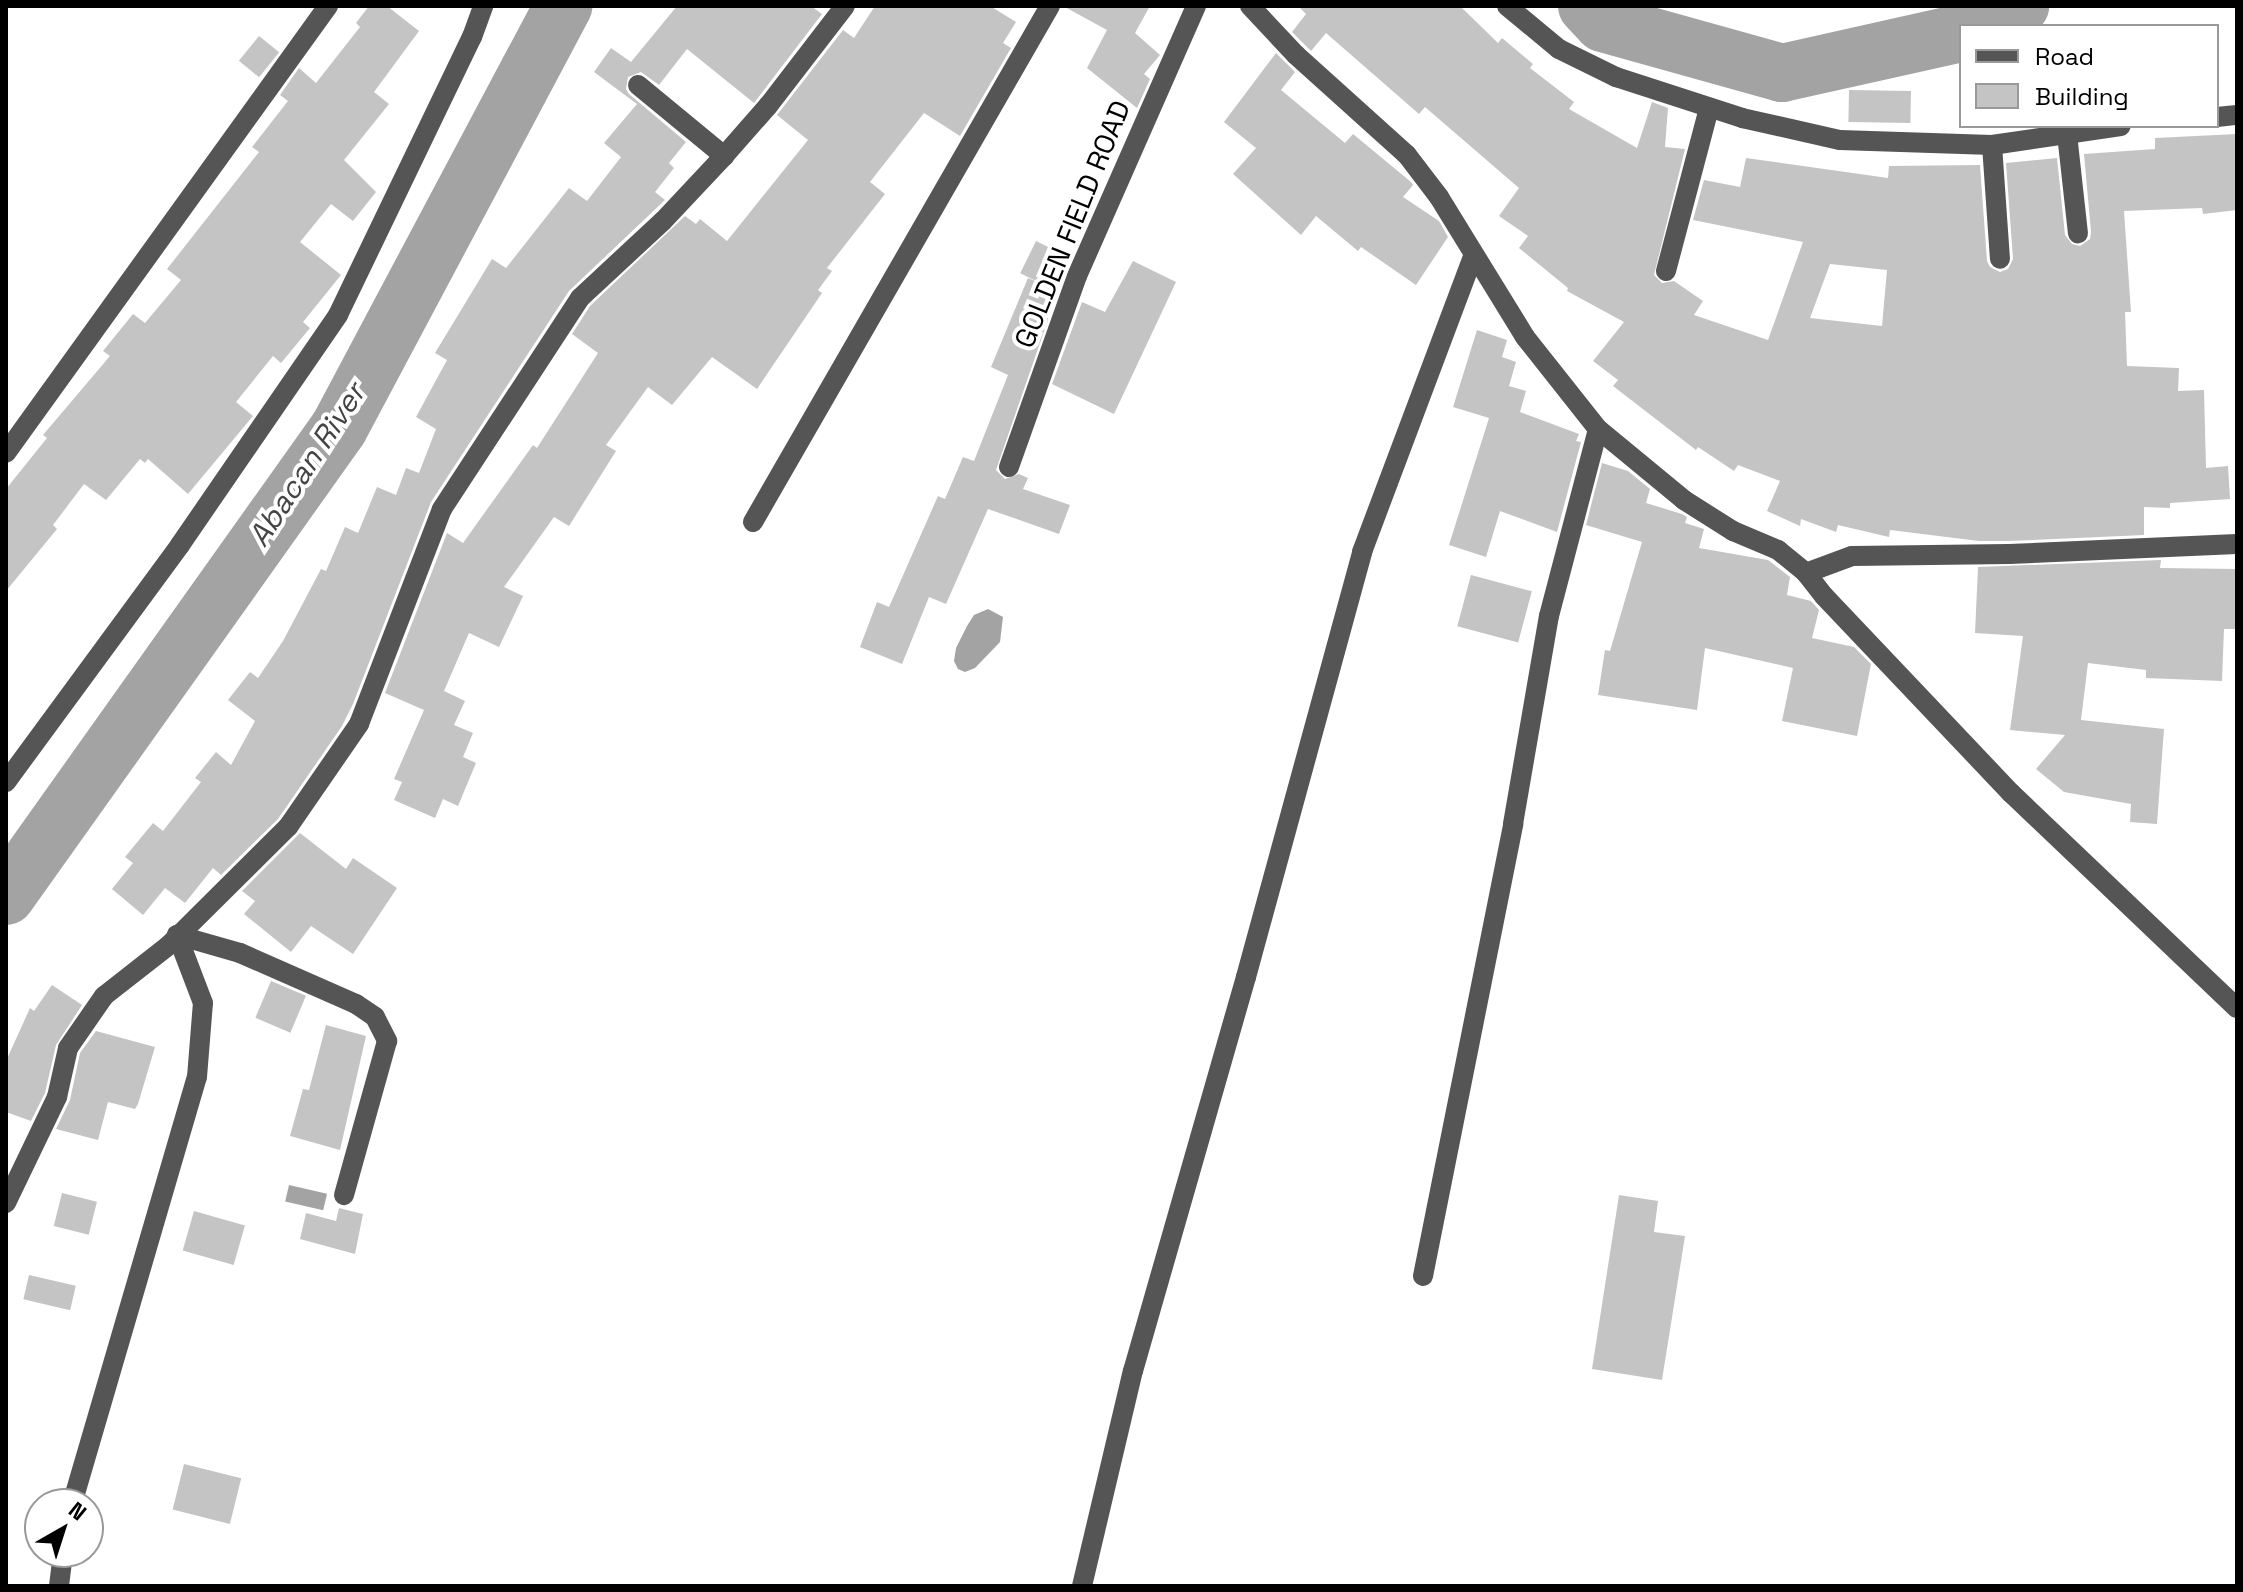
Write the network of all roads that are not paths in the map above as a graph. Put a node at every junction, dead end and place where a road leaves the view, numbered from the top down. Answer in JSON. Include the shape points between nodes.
{"nodes":[{"id":1,"x":328,"y":6,"type":"edge"},
{"id":2,"x":483,"y":6,"type":"edge"},
{"id":3,"x":845,"y":6,"type":"edge"},
{"id":4,"x":1050,"y":6,"type":"edge"},
{"id":5,"x":1196,"y":6,"type":"edge"},
{"id":6,"x":1250,"y":6,"type":"edge"},
{"id":7,"x":1507,"y":6,"type":"edge"},
{"id":8,"x":638,"y":85,"type":"dead end"},
{"id":9,"x":1709,"y":108,"type":"junction"},
{"id":10,"x":2108,"y":128,"type":"edge"},
{"id":11,"x":2067,"y":134,"type":"junction"},
{"id":12,"x":1992,"y":145,"type":"junction"},
{"id":13,"x":724,"y":156,"type":"junction"},
{"id":14,"x":2078,"y":233,"type":"dead end"},
{"id":15,"x":1473,"y":256,"type":"junction"},
{"id":16,"x":2000,"y":259,"type":"dead end"},
{"id":17,"x":1666,"y":271,"type":"dead end"},
{"id":18,"x":1598,"y":429,"type":"junction"},
{"id":19,"x":6,"y":453,"type":"edge"},
{"id":20,"x":1009,"y":467,"type":"dead end"},
{"id":21,"x":753,"y":522,"type":"dead end"},
{"id":22,"x":2237,"y":544,"type":"edge"},
{"id":23,"x":1806,"y":573,"type":"junction"},
{"id":24,"x":6,"y":782,"type":"edge"},
{"id":25,"x":177,"y":935,"type":"junction"},
{"id":26,"x":2237,"y":1008,"type":"edge"},
{"id":27,"x":344,"y":1195,"type":"dead end"},
{"id":28,"x":6,"y":1203,"type":"edge"},
{"id":29,"x":1423,"y":1276,"type":"dead end"},
{"id":30,"x":77,"y":1488,"type":"edge"},
{"id":31,"x":1082,"y":1586,"type":"edge"}],
"edges":[{"from":1,"to":19,"type":"street"},
{"from":2,"to":24,"type":"street","via":[[338,315],[180,545]]},
{"from":3,"to":13,"type":"street"},
{"from":4,"to":21,"type":"street"},
{"from":5,"to":20,"type":"street","name":"GOLDEN FIELD ROAD","via":[[1077,276]]},
{"from":6,"to":15,"type":"street","via":[[1407,155]]},
{"from":7,"to":9,"type":"street","via":[[1559,49],[1616,77]]},
{"from":8,"to":13,"type":"street"},
{"from":9,"to":12,"type":"street","via":[[1840,140]]},
{"from":9,"to":17,"type":"street"},
{"from":10,"to":11,"type":"street"},
{"from":11,"to":12,"type":"street"},
{"from":11,"to":14,"type":"street"},
{"from":12,"to":16,"type":"street"},
{"from":13,"to":25,"type":"street","via":[[580,298],[442,509],[359,724],[288,827]]},
{"from":15,"to":18,"type":"street","via":[[1525,337]]},
{"from":15,"to":31,"type":"street","via":[[1362,552],[1133,1371]]},
{"from":18,"to":23,"type":"street","via":[[1684,500],[1733,531],[1778,550]]},
{"from":18,"to":29,"type":"street","via":[[1549,616]]},
{"from":22,"to":23,"type":"street","via":[[1852,556]]},
{"from":23,"to":26,"type":"street","via":[[2011,793]]},
{"from":25,"to":27,"type":"street","via":[[240,953],[375,1017],[387,1041]]},
{"from":25,"to":28,"type":"street","via":[[104,996],[68,1048],[57,1097]]},
{"from":25,"to":30,"type":"street","via":[[203,1003],[197,1077]]}]}
